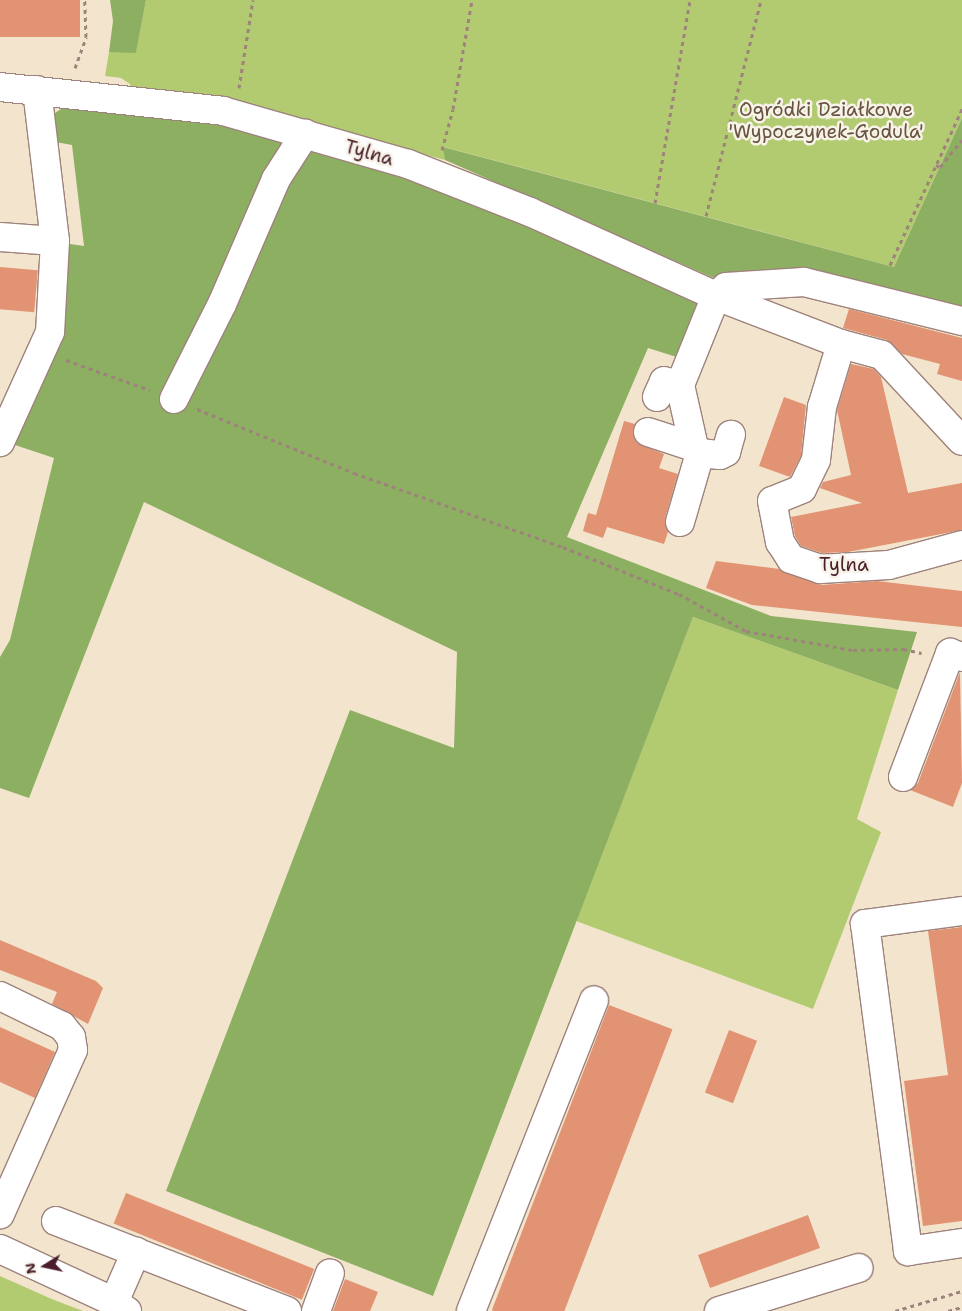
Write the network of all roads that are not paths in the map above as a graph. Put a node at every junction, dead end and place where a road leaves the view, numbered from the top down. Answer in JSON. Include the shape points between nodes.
{"nodes":[{"id":1,"x":0,"y":88,"type":"edge"},
{"id":2,"x":37,"y":90,"type":"junction"},
{"id":3,"x":305,"y":134,"type":"junction"},
{"id":4,"x":0,"y":237,"type":"edge"},
{"id":5,"x":55,"y":241,"type":"junction"},
{"id":6,"x":716,"y":296,"type":"junction"},
{"id":7,"x":962,"y":321,"type":"edge"},
{"id":8,"x":840,"y":344,"type":"junction"},
{"id":9,"x":174,"y":399,"type":"road end"},
{"id":10,"x":648,"y":432,"type":"dead end"},
{"id":11,"x":731,"y":435,"type":"dead end"},
{"id":12,"x":962,"y":441,"type":"edge"},
{"id":13,"x":0,"y":442,"type":"edge"},
{"id":14,"x":697,"y":450,"type":"junction"},
{"id":15,"x":680,"y":522,"type":"dead end"},
{"id":16,"x":962,"y":546,"type":"edge"},
{"id":17,"x":956,"y":655,"type":"edge"},
{"id":18,"x":903,"y":777,"type":"dead end"},
{"id":19,"x":962,"y":911,"type":"edge"},
{"id":20,"x":0,"y":996,"type":"edge"},
{"id":21,"x":594,"y":1001,"type":"dead end"},
{"id":22,"x":0,"y":1214,"type":"edge"},
{"id":23,"x":56,"y":1221,"type":"dead end"},
{"id":24,"x":962,"y":1243,"type":"edge"},
{"id":25,"x":0,"y":1249,"type":"edge"},
{"id":26,"x":136,"y":1252,"type":"junction"},
{"id":27,"x":859,"y":1268,"type":"dead end"},
{"id":28,"x":330,"y":1273,"type":"dead end"},
{"id":29,"x":120,"y":1306,"type":"edge"},
{"id":30,"x":726,"y":1310,"type":"edge"},
{"id":31,"x":287,"y":1311,"type":"edge"},
{"id":32,"x":316,"y":1311,"type":"edge"},
{"id":33,"x":471,"y":1311,"type":"edge"}],
"edges":[{"from":1,"to":2,"type":"street","name":"Tylna"},
{"from":2,"to":3,"type":"street","name":"Tylna","via":[[223,111]]},
{"from":2,"to":5,"type":"street"},
{"from":3,"to":6,"type":"street","name":"Tylna","via":[[429,172],[530,212]]},
{"from":3,"to":9,"type":"street","via":[[276,180],[222,304]]},
{"from":4,"to":5,"type":"street"},
{"from":5,"to":13,"type":"street","via":[[50,332]]},
{"from":6,"to":7,"type":"street","via":[[726,287],[804,282]]},
{"from":6,"to":8,"type":"street","name":"Tylna"},
{"from":6,"to":14,"type":"street","via":[[668,391]]},
{"from":8,"to":12,"type":"street","name":"Tylna","via":[[882,355]]},
{"from":8,"to":16,"type":"street","name":"Tylna","via":[[822,407],[816,460],[802,489],[772,501],[780,542],[791,559],[820,569],[889,565]]},
{"from":10,"to":14,"type":"street"},
{"from":11,"to":14,"type":"street","via":[[726,452],[720,455]]},
{"from":14,"to":15,"type":"street"},
{"from":17,"to":18,"type":"street"},
{"from":19,"to":24,"type":"street","via":[[865,924],[908,1251]]},
{"from":20,"to":22,"type":"street","via":[[62,1026],[71,1037],[73,1050]]},
{"from":21,"to":33,"type":"street"},
{"from":23,"to":26,"type":"street"},
{"from":25,"to":29,"type":"street"},
{"from":26,"to":29,"type":"street"},
{"from":26,"to":31,"type":"street"},
{"from":27,"to":30,"type":"street"},
{"from":28,"to":32,"type":"street"}]}
